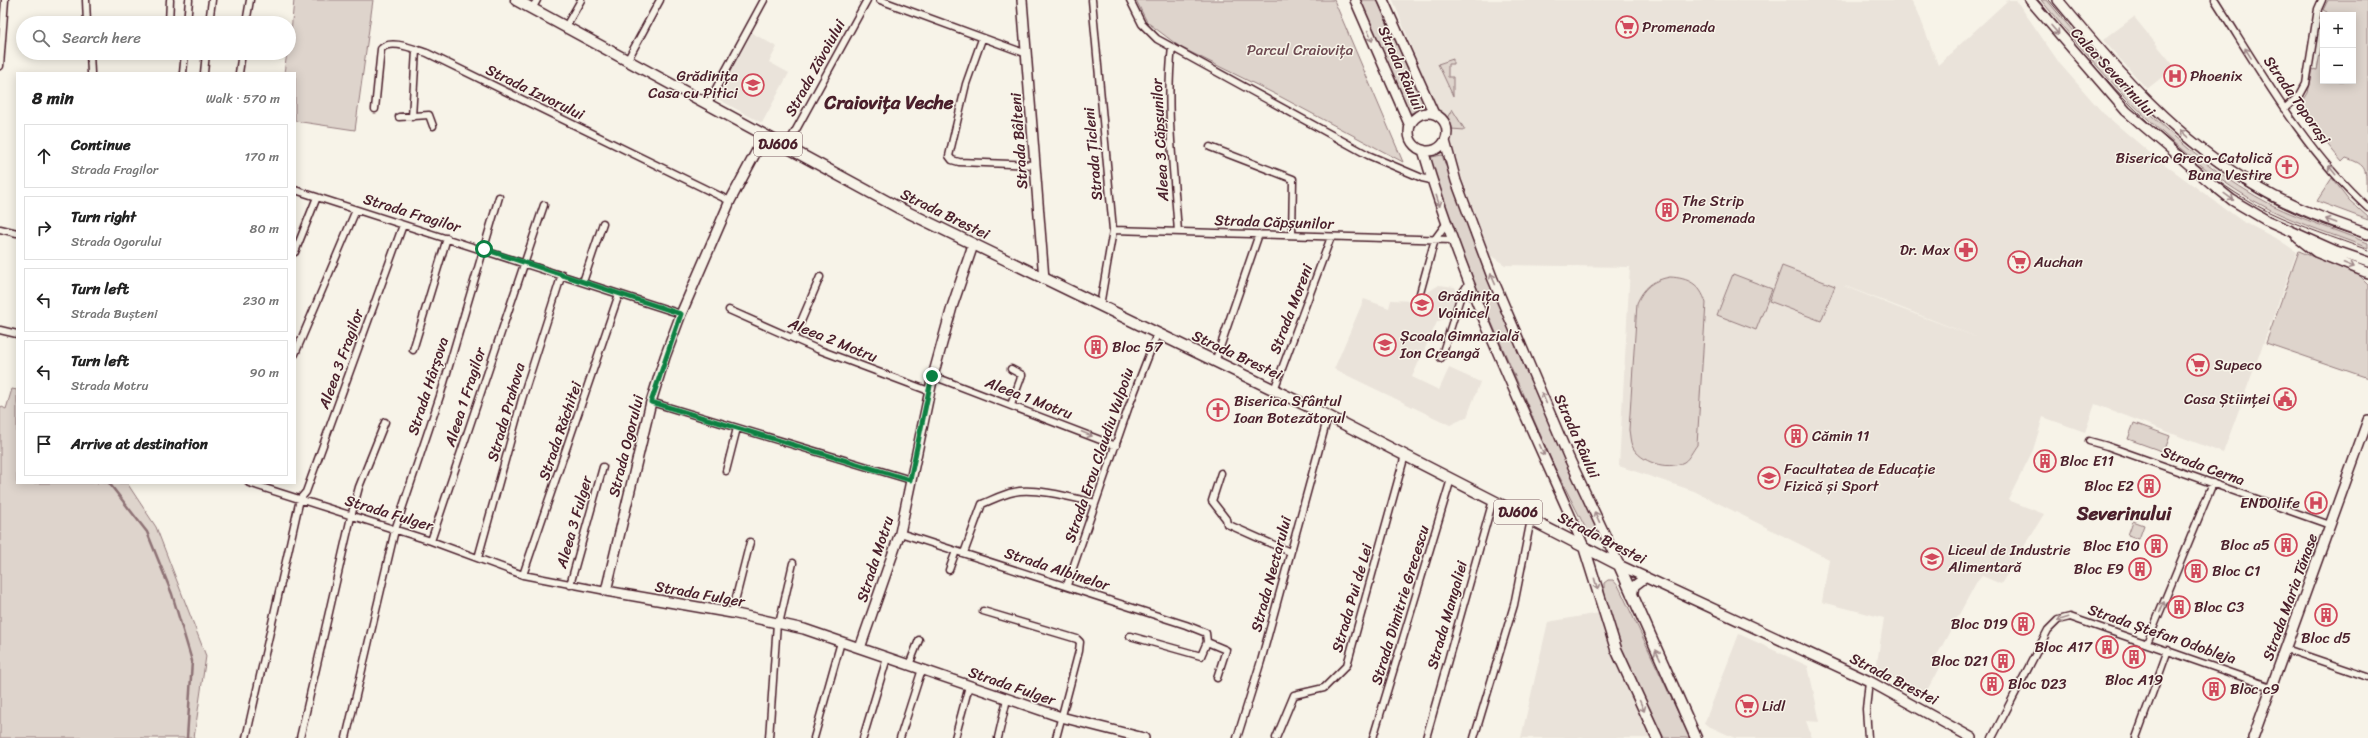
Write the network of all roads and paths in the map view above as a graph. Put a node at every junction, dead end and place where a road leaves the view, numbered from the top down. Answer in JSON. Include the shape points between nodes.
{"nodes":[{"id":1,"x":5,"y":0,"type":"edge"},
{"id":2,"x":86,"y":0,"type":"edge"},
{"id":3,"x":170,"y":0,"type":"edge"},
{"id":4,"x":189,"y":0,"type":"edge"},
{"id":5,"x":212,"y":0,"type":"edge"},
{"id":6,"x":250,"y":0,"type":"edge"},
{"id":7,"x":516,"y":0,"type":"edge"},
{"id":8,"x":581,"y":0,"type":"edge"},
{"id":9,"x":660,"y":0,"type":"edge"},
{"id":10,"x":764,"y":0,"type":"edge"},
{"id":11,"x":867,"y":0,"type":"edge"},
{"id":12,"x":880,"y":0,"type":"edge"},
{"id":13,"x":1022,"y":0,"type":"edge"},
{"id":14,"x":1092,"y":0,"type":"edge"},
{"id":15,"x":1130,"y":0,"type":"edge"},
{"id":16,"x":1355,"y":0,"type":"edge"},
{"id":17,"x":1383,"y":0,"type":"edge"},
{"id":18,"x":2030,"y":0,"type":"edge"},
{"id":19,"x":2058,"y":0,"type":"edge"},
{"id":20,"x":2215,"y":0,"type":"edge"},
{"id":21,"x":2322,"y":0,"type":"edge"},
{"id":22,"x":534,"y":4,"type":"edge"},
{"id":23,"x":87,"y":16,"type":"edge"},
{"id":24,"x":169,"y":16,"type":"edge"},
{"id":25,"x":188,"y":16,"type":"edge"},
{"id":26,"x":210,"y":16,"type":"edge"},
{"id":27,"x":247,"y":16,"type":"edge"},
{"id":28,"x":565,"y":28,"type":"junction"},
{"id":29,"x":982,"y":39,"type":"junction"},
{"id":30,"x":1172,"y":47,"type":"junction"},
{"id":31,"x":416,"y":50,"type":"junction"},
{"id":32,"x":1027,"y":54,"type":"junction"},
{"id":33,"x":90,"y":60,"type":"edge"},
{"id":34,"x":184,"y":60,"type":"edge"},
{"id":35,"x":205,"y":60,"type":"edge"},
{"id":36,"x":241,"y":60,"type":"edge"},
{"id":37,"x":627,"y":62,"type":"junction"},
{"id":38,"x":0,"y":66,"type":"edge"},
{"id":39,"x":91,"y":72,"type":"edge"},
{"id":40,"x":183,"y":72,"type":"edge"},
{"id":41,"x":204,"y":72,"type":"edge"},
{"id":42,"x":238,"y":72,"type":"edge"},
{"id":43,"x":707,"y":105,"type":"junction"},
{"id":44,"x":375,"y":109,"type":"dead end"},
{"id":45,"x":2284,"y":109,"type":"junction"},
{"id":46,"x":1434,"y":114,"type":"junction"},
{"id":47,"x":399,"y":117,"type":"dead end"},
{"id":48,"x":412,"y":117,"type":"junction"},
{"id":49,"x":433,"y":126,"type":"dead end"},
{"id":50,"x":1410,"y":126,"type":"junction"},
{"id":51,"x":764,"y":137,"type":"junction"},
{"id":52,"x":1445,"y":141,"type":"junction"},
{"id":53,"x":1210,"y":147,"type":"dead end"},
{"id":54,"x":786,"y":148,"type":"junction"},
{"id":55,"x":1423,"y":150,"type":"junction"},
{"id":56,"x":1035,"y":165,"type":"junction"},
{"id":57,"x":1431,"y":180,"type":"junction"},
{"id":58,"x":296,"y":190,"type":"edge"},
{"id":59,"x":317,"y":197,"type":"junction"},
{"id":60,"x":498,"y":197,"type":"dead end"},
{"id":61,"x":730,"y":201,"type":"junction"},
{"id":62,"x":544,"y":205,"type":"dead end"},
{"id":63,"x":2368,"y":208,"type":"edge"},
{"id":64,"x":356,"y":210,"type":"junction"},
{"id":65,"x":603,"y":224,"type":"dead end"},
{"id":66,"x":1446,"y":224,"type":"junction"},
{"id":67,"x":403,"y":225,"type":"junction"},
{"id":68,"x":0,"y":230,"type":"edge"},
{"id":69,"x":1113,"y":230,"type":"junction"},
{"id":70,"x":16,"y":232,"type":"edge"},
{"id":71,"x":1178,"y":232,"type":"junction"},
{"id":72,"x":2291,"y":232,"type":"junction"},
{"id":73,"x":1260,"y":234,"type":"junction"},
{"id":74,"x":1292,"y":234,"type":"junction"},
{"id":75,"x":2368,"y":234,"type":"edge"},
{"id":76,"x":1331,"y":237,"type":"junction"},
{"id":77,"x":447,"y":238,"type":"junction"},
{"id":78,"x":1435,"y":239,"type":"junction"},
{"id":79,"x":1452,"y":240,"type":"junction"},
{"id":80,"x":973,"y":245,"type":"junction"},
{"id":81,"x":484,"y":249,"type":"junction"},
{"id":82,"x":296,"y":250,"type":"edge"},
{"id":83,"x":524,"y":262,"type":"junction"},
{"id":84,"x":2368,"y":262,"type":"edge"},
{"id":85,"x":2368,"y":273,"type":"edge"},
{"id":86,"x":562,"y":274,"type":"junction"},
{"id":87,"x":820,"y":278,"type":"dead end"},
{"id":88,"x":1044,"y":279,"type":"junction"},
{"id":89,"x":583,"y":282,"type":"junction"},
{"id":90,"x":1469,"y":283,"type":"junction"},
{"id":91,"x":1420,"y":293,"type":"dead end"},
{"id":92,"x":619,"y":294,"type":"junction"},
{"id":93,"x":1100,"y":306,"type":"junction"},
{"id":94,"x":729,"y":310,"type":"dead end"},
{"id":95,"x":681,"y":314,"type":"junction"},
{"id":96,"x":0,"y":330,"type":"edge"},
{"id":97,"x":16,"y":334,"type":"edge"},
{"id":98,"x":1157,"y":334,"type":"junction"},
{"id":99,"x":794,"y":338,"type":"junction"},
{"id":100,"x":412,"y":350,"type":"dead end"},
{"id":101,"x":296,"y":352,"type":"edge"},
{"id":102,"x":1441,"y":358,"type":"dead end"},
{"id":103,"x":1215,"y":362,"type":"junction"},
{"id":104,"x":1011,"y":369,"type":"dead end"},
{"id":105,"x":932,"y":376,"type":"junction"},
{"id":106,"x":1274,"y":390,"type":"junction"},
{"id":107,"x":929,"y":391,"type":"junction"},
{"id":108,"x":651,"y":402,"type":"junction"},
{"id":109,"x":1011,"y":405,"type":"junction"},
{"id":110,"x":1328,"y":416,"type":"junction"},
{"id":111,"x":2368,"y":420,"type":"edge"},
{"id":112,"x":385,"y":422,"type":"dead end"},
{"id":113,"x":737,"y":428,"type":"junction"},
{"id":114,"x":2366,"y":430,"type":"edge"},
{"id":115,"x":2089,"y":441,"type":"dead end"},
{"id":116,"x":1116,"y":446,"type":"junction"},
{"id":117,"x":1405,"y":455,"type":"junction"},
{"id":118,"x":603,"y":467,"type":"dead end"},
{"id":119,"x":726,"y":471,"type":"dead end"},
{"id":120,"x":1221,"y":473,"type":"dead end"},
{"id":121,"x":1451,"y":478,"type":"junction"},
{"id":122,"x":910,"y":480,"type":"junction"},
{"id":123,"x":2213,"y":483,"type":"junction"},
{"id":124,"x":253,"y":484,"type":"edge"},
{"id":125,"x":300,"y":499,"type":"junction"},
{"id":126,"x":1493,"y":500,"type":"junction"},
{"id":127,"x":1095,"y":503,"type":"junction"},
{"id":128,"x":351,"y":516,"type":"junction"},
{"id":129,"x":1531,"y":519,"type":"junction"},
{"id":130,"x":2330,"y":525,"type":"junction"},
{"id":131,"x":395,"y":530,"type":"junction"},
{"id":132,"x":900,"y":533,"type":"junction"},
{"id":133,"x":431,"y":541,"type":"junction"},
{"id":134,"x":750,"y":542,"type":"dead end"},
{"id":135,"x":1584,"y":547,"type":"junction"},
{"id":136,"x":956,"y":551,"type":"junction"},
{"id":137,"x":1290,"y":552,"type":"junction"},
{"id":138,"x":964,"y":553,"type":"junction"},
{"id":139,"x":478,"y":558,"type":"junction"},
{"id":140,"x":793,"y":563,"type":"dead end"},
{"id":141,"x":1620,"y":565,"type":"junction"},
{"id":142,"x":949,"y":570,"type":"dead end"},
{"id":143,"x":523,"y":575,"type":"junction"},
{"id":144,"x":1646,"y":577,"type":"junction"},
{"id":145,"x":570,"y":585,"type":"junction"},
{"id":146,"x":1067,"y":585,"type":"junction"},
{"id":147,"x":606,"y":591,"type":"junction"},
{"id":148,"x":1632,"y":596,"type":"junction"},
{"id":149,"x":983,"y":611,"type":"dead end"},
{"id":150,"x":732,"y":613,"type":"junction"},
{"id":151,"x":778,"y":623,"type":"junction"},
{"id":152,"x":1130,"y":636,"type":"dead end"},
{"id":153,"x":919,"y":640,"type":"dead end"},
{"id":154,"x":840,"y":642,"type":"junction"},
{"id":155,"x":1207,"y":642,"type":"junction"},
{"id":156,"x":2147,"y":643,"type":"junction"},
{"id":157,"x":860,"y":648,"type":"junction"},
{"id":158,"x":2286,"y":649,"type":"junction"},
{"id":159,"x":2168,"y":650,"type":"junction"},
{"id":160,"x":887,"y":658,"type":"junction"},
{"id":161,"x":909,"y":665,"type":"junction"},
{"id":162,"x":922,"y":669,"type":"junction"},
{"id":163,"x":2368,"y":676,"type":"edge"},
{"id":164,"x":1218,"y":678,"type":"dead end"},
{"id":165,"x":1869,"y":681,"type":"junction"},
{"id":166,"x":969,"y":686,"type":"junction"},
{"id":167,"x":2271,"y":687,"type":"junction"},
{"id":168,"x":1007,"y":699,"type":"junction"},
{"id":169,"x":1061,"y":717,"type":"junction"},
{"id":170,"x":246,"y":738,"type":"edge"},
{"id":171,"x":300,"y":738,"type":"edge"},
{"id":172,"x":346,"y":738,"type":"edge"},
{"id":173,"x":769,"y":738,"type":"edge"},
{"id":174,"x":814,"y":738,"type":"edge"},
{"id":175,"x":863,"y":738,"type":"edge"},
{"id":176,"x":900,"y":738,"type":"edge"},
{"id":177,"x":955,"y":738,"type":"edge"},
{"id":178,"x":998,"y":738,"type":"edge"},
{"id":179,"x":1056,"y":738,"type":"edge"},
{"id":180,"x":1140,"y":738,"type":"edge"},
{"id":181,"x":1237,"y":738,"type":"edge"},
{"id":182,"x":1276,"y":738,"type":"edge"},
{"id":183,"x":1373,"y":738,"type":"edge"},
{"id":184,"x":1426,"y":738,"type":"edge"},
{"id":185,"x":1474,"y":738,"type":"edge"},
{"id":186,"x":1656,"y":738,"type":"edge"},
{"id":187,"x":1696,"y":738,"type":"edge"},
{"id":188,"x":1868,"y":738,"type":"edge"},
{"id":189,"x":1972,"y":738,"type":"edge"},
{"id":190,"x":1992,"y":738,"type":"edge"},
{"id":191,"x":2136,"y":738,"type":"edge"},
{"id":192,"x":2253,"y":738,"type":"edge"}],
"edges":[{"from":1,"to":38,"type":"street"},
{"from":2,"to":23,"type":"street"},
{"from":3,"to":24,"type":"street"},
{"from":4,"to":25,"type":"street"},
{"from":5,"to":26,"type":"street"},
{"from":6,"to":27,"type":"street"},
{"from":7,"to":22,"type":"main road","name":"Strada Brestei","number":"DJ606"},
{"from":8,"to":28,"type":"street"},
{"from":9,"to":37,"type":"street"},
{"from":10,"to":43,"type":"street"},
{"from":11,"to":54,"type":"street","name":"Strada Zăvoiului"},
{"from":12,"to":29,"type":"street"},
{"from":13,"to":32,"type":"main road","name":"Strada Bâlteni"},
{"from":14,"to":69,"type":"street","name":"Strada Țicleni"},
{"from":15,"to":30,"type":"street","via":[[1142,24],[1157,39]]},
{"from":16,"to":50,"type":"main road","name":"Strada Râului","one_way":true},
{"from":17,"to":46,"type":"main road","name":"Strada Râului"},
{"from":18,"to":72,"type":"main road","name":"Calea Severinului","one_way":true,"via":[[2126,111],[2232,200]]},
{"from":75,"to":19,"type":"main road","name":"Calea Severinului","one_way":true,"via":[[2287,203],[2217,162],[2128,83]]},
{"from":45,"to":20,"type":"street","name":"Strada Toporași","one_way":true},
{"from":21,"to":45,"type":"street","via":[[2318,9],[2313,53],[2306,84],[2300,95]]},
{"from":22,"to":28,"type":"main road","name":"Strada Brestei","number":"DJ606"},
{"from":28,"to":37,"type":"main road","name":"Strada Brestei","number":"DJ606"},
{"from":29,"to":32,"type":"street"},
{"from":29,"to":56,"type":"street","via":[[966,84],[949,156],[959,162]]},
{"from":30,"to":57,"type":"street","via":[[1368,155]]},
{"from":30,"to":71,"type":"street","name":"Aleea 3 Căpșunilor","via":[[1171,124]]},
{"from":31,"to":44,"type":"street","name":"Strada Izvorului","via":[[396,45],[382,47]]},
{"from":31,"to":48,"type":"street"},
{"from":31,"to":61,"type":"street","name":"Strada Izvorului"},
{"from":32,"to":56,"type":"main road","name":"Strada Bâlteni"},
{"from":33,"to":39,"type":"street"},
{"from":34,"to":40,"type":"street"},
{"from":35,"to":41,"type":"street"},
{"from":36,"to":42,"type":"street"},
{"from":37,"to":43,"type":"main road","name":"Strada Brestei","number":"DJ606"},
{"from":43,"to":51,"type":"main road","name":"Strada Brestei","number":"DJ606"},
{"from":63,"to":45,"type":"street","name":"Strada Toporași","one_way":true,"via":[[2338,178]]},
{"from":46,"to":50,"type":"main road","name":"Strada Râului","via":[[1419,116]]},
{"from":46,"to":52,"type":"main road","name":"Strada Râului","via":[[1446,125]]},
{"from":47,"to":48,"type":"street"},
{"from":48,"to":49,"type":"street","via":[[429,116]]},
{"from":50,"to":55,"type":"main road","name":"Strada Râului","via":[[1410,139],[1415,146]]},
{"from":51,"to":54,"type":"main road","name":"Strada Brestei","number":"DJ606"},
{"from":51,"to":61,"type":"main road","name":"Strada Ogorului"},
{"from":52,"to":55,"type":"main road","via":[[1435,149]]},
{"from":141,"to":52,"type":"main road","name":"Strada Râului","one_way":true,"via":[[1569,458],[1492,277],[1456,181]]},
{"from":53,"to":74,"type":"street","via":[[1293,179]]},
{"from":54,"to":80,"type":"main road","name":"Strada Brestei","number":"DJ606"},
{"from":55,"to":57,"type":"main road","name":"Strada Râului"},
{"from":56,"to":88,"type":"main road","name":"Strada Bâlteni"},
{"from":57,"to":66,"type":"main road","name":"Strada Râului","one_way":true},
{"from":58,"to":59,"type":"street","name":"Strada Fragilor"},
{"from":59,"to":64,"type":"street","name":"Strada Fragilor"},
{"from":59,"to":82,"type":"street"},
{"from":60,"to":81,"type":"street","name":"Strada Hârșova"},
{"from":61,"to":95,"type":"main road","name":"Strada Ogorului"},
{"from":62,"to":83,"type":"street","name":"Aleea 1 Fragilor"},
{"from":64,"to":67,"type":"street","name":"Strada Fragilor"},
{"from":64,"to":101,"type":"street"},
{"from":65,"to":89,"type":"street"},
{"from":66,"to":78,"type":"street"},
{"from":66,"to":79,"type":"main road","name":"Strada Râului"},
{"from":67,"to":77,"type":"street","name":"Strada Fragilor"},
{"from":67,"to":125,"type":"street","name":"Aleea 3 Fragilor","via":[[306,492]]},
{"from":68,"to":70,"type":"street"},
{"from":69,"to":71,"type":"street","name":"Strada Căpșunilor"},
{"from":69,"to":93,"type":"street","name":"Strada Țicleni"},
{"from":71,"to":73,"type":"street","name":"Strada Căpșunilor"},
{"from":72,"to":84,"type":"main road","name":"Calea Severinului"},
{"from":72,"to":85,"type":"main road","one_way":true,"via":[[2316,252]]},
{"from":73,"to":74,"type":"street","name":"Strada Căpșunilor"},
{"from":73,"to":103,"type":"street"},
{"from":74,"to":76,"type":"street","name":"Strada Căpșunilor"},
{"from":76,"to":78,"type":"street","name":"Strada Căpșunilor"},
{"from":76,"to":106,"type":"street","name":"Strada Moreni"},
{"from":77,"to":81,"type":"street","name":"Strada Fragilor"},
{"from":77,"to":100,"type":"street"},
{"from":78,"to":79,"type":"street","name":"Strada Căpșunilor"},
{"from":78,"to":91,"type":"street"},
{"from":79,"to":90,"type":"main road","name":"Strada Râului"},
{"from":80,"to":88,"type":"main road","name":"Strada Brestei","number":"DJ606"},
{"from":80,"to":105,"type":"main road","name":"Strada Motru"},
{"from":81,"to":83,"type":"street","name":"Strada Fragilor"},
{"from":81,"to":131,"type":"street","name":"Strada Hârșova","via":[[441,393]]},
{"from":83,"to":86,"type":"street","name":"Strada Fragilor"},
{"from":83,"to":133,"type":"street","name":"Aleea 1 Fragilor"},
{"from":86,"to":89,"type":"street","name":"Strada Fragilor"},
{"from":86,"to":139,"type":"street","name":"Strada Prahova","via":[[522,399]]},
{"from":87,"to":99,"type":"street"},
{"from":88,"to":93,"type":"main road","name":"Strada Brestei","number":"DJ606"},
{"from":89,"to":92,"type":"street","name":"Strada Fragilor"},
{"from":90,"to":102,"type":"street","via":[[1461,295]]},
{"from":90,"to":135,"type":"main road","name":"Strada Râului","one_way":true},
{"from":92,"to":95,"type":"street","name":"Strada Fragilor"},
{"from":92,"to":143,"type":"street","name":"Strada Răchitei"},
{"from":93,"to":98,"type":"main road","name":"Strada Brestei","number":"DJ606"},
{"from":94,"to":99,"type":"street","name":"Aleea 2 Motru"},
{"from":95,"to":108,"type":"main road","name":"Strada Ogorului"},
{"from":96,"to":97,"type":"street"},
{"from":98,"to":103,"type":"main road","name":"Strada Brestei","number":"DJ606"},
{"from":98,"to":116,"type":"street","name":"Strada Erou Claudiu Vulpoiu"},
{"from":99,"to":107,"type":"street","name":"Aleea 2 Motru"},
{"from":103,"to":106,"type":"main road","name":"Strada Brestei","number":"DJ606"},
{"from":104,"to":109,"type":"street","via":[[1022,375]]},
{"from":105,"to":107,"type":"main road","name":"Strada Motru"},
{"from":105,"to":109,"type":"street","name":"Aleea 1 Motru"},
{"from":106,"to":110,"type":"main road","name":"Strada Brestei","number":"DJ606"},
{"from":107,"to":122,"type":"main road","name":"Strada Motru"},
{"from":108,"to":113,"type":"street"},
{"from":108,"to":147,"type":"main road","name":"Strada Ogorului"},
{"from":109,"to":116,"type":"street","name":"Aleea 1 Motru","one_way":true},
{"from":110,"to":117,"type":"main road","name":"Strada Brestei","number":"DJ606"},
{"from":110,"to":137,"type":"street","name":"Strada Nectarului"},
{"from":111,"to":114,"type":"main road","name":"Strada Maria Tănase"},
{"from":112,"to":128,"type":"street"},
{"from":113,"to":119,"type":"street"},
{"from":113,"to":122,"type":"street"},
{"from":114,"to":130,"type":"main road","name":"Strada Maria Tănase"},
{"from":115,"to":123,"type":"street","name":"Strada Cerna"},
{"from":116,"to":127,"type":"street","name":"Strada Erou Claudiu Vulpoiu"},
{"from":117,"to":121,"type":"main road","name":"Strada Brestei","number":"DJ606"},
{"from":117,"to":182,"type":"street","name":"Strada Pui de Lei","via":[[1347,665],[1324,688],[1294,695],[1290,699]]},
{"from":118,"to":145,"type":"street","name":"Aleea 3 Fulger"},
{"from":120,"to":137,"type":"street","via":[[1212,501],[1227,524]]},
{"from":121,"to":126,"type":"main road","name":"Strada Brestei","number":"DJ606"},
{"from":121,"to":183,"type":"street","name":"Strada Dimitrie Grecescu"},
{"from":122,"to":132,"type":"main road","name":"Strada Motru"},
{"from":123,"to":130,"type":"street","name":"Strada Cerna"},
{"from":156,"to":123,"type":"street","one_way":true},
{"from":124,"to":125,"type":"street","name":"Strada Fulger"},
{"from":125,"to":128,"type":"street","name":"Strada Fulger"},
{"from":125,"to":170,"type":"street","name":"Aleea 3 Fragilor"},
{"from":126,"to":129,"type":"main road","name":"Strada Brestei","number":"DJ606"},
{"from":126,"to":184,"type":"street","name":"Strada Mangaliei"},
{"from":127,"to":138,"type":"street","via":[[1049,493],[1016,491],[991,500],[982,504]]},
{"from":127,"to":146,"type":"street","name":"Strada Erou Claudiu Vulpoiu"},
{"from":128,"to":131,"type":"street","name":"Strada Fulger"},
{"from":128,"to":171,"type":"street"},
{"from":129,"to":135,"type":"main road","name":"Strada Brestei","number":"DJ606"},
{"from":129,"to":185,"type":"street","via":[[1514,605]]},
{"from":130,"to":158,"type":"main road","name":"Strada Maria Tănase"},
{"from":131,"to":133,"type":"street","name":"Strada Fulger"},
{"from":131,"to":172,"type":"street","name":"Strada Hârșova"},
{"from":132,"to":136,"type":"street","name":"Strada Albinelor"},
{"from":132,"to":157,"type":"main road","name":"Strada Motru"},
{"from":133,"to":139,"type":"street","name":"Strada Fulger"},
{"from":134,"to":150,"type":"street"},
{"from":135,"to":141,"type":"main road","name":"Strada Brestei","number":"DJ606"},
{"from":135,"to":186,"type":"main road","name":"Strada Râului","one_way":true,"via":[[1616,649]]},
{"from":136,"to":138,"type":"street","name":"Strada Albinelor"},
{"from":136,"to":142,"type":"street"},
{"from":137,"to":181,"type":"street","name":"Strada Nectarului"},
{"from":138,"to":146,"type":"street","name":"Strada Albinelor"},
{"from":139,"to":143,"type":"street","name":"Strada Fulger"},
{"from":140,"to":151,"type":"street"},
{"from":141,"to":144,"type":"main road","name":"Strada Brestei","number":"DJ606"},
{"from":141,"to":148,"type":"main road","name":"Strada Râului"},
{"from":143,"to":145,"type":"street","name":"Strada Fulger"},
{"from":144,"to":148,"type":"main road","via":[[1634,586]]},
{"from":144,"to":165,"type":"main road","name":"Strada Brestei","number":"DJ606"},
{"from":145,"to":147,"type":"street","name":"Strada Fulger"},
{"from":146,"to":155,"type":"street","name":"Strada Albinelor","via":[[1206,633]]},
{"from":147,"to":150,"type":"main road","name":"Strada Fulger"},
{"from":187,"to":148,"type":"main road","name":"Strada Râului","one_way":true},
{"from":149,"to":169,"type":"street","via":[[1080,642]]},
{"from":150,"to":151,"type":"main road","name":"Strada Fulger"},
{"from":151,"to":154,"type":"main road","name":"Strada Fulger"},
{"from":151,"to":173,"type":"street"},
{"from":152,"to":155,"type":"street","via":[[1201,656]]},
{"from":153,"to":161,"type":"street"},
{"from":154,"to":157,"type":"main road","name":"Strada Fulger"},
{"from":154,"to":174,"type":"street"},
{"from":155,"to":164,"type":"street","via":[[1226,650]]},
{"from":156,"to":159,"type":"street","name":"Strada Ștefan Odobleja"},
{"from":156,"to":190,"type":"street","name":"Strada Ștefan Odobleja","one_way":true,"via":[[2075,618],[2058,620],[2048,630]]},
{"from":157,"to":160,"type":"main road","name":"Strada Fulger"},
{"from":158,"to":163,"type":"street"},
{"from":158,"to":167,"type":"main road","name":"Strada Maria Tănase"},
{"from":159,"to":167,"type":"street","name":"Strada Ștefan Odobleja"},
{"from":159,"to":191,"type":"street"},
{"from":160,"to":161,"type":"main road","name":"Strada Fulger"},
{"from":160,"to":175,"type":"street"},
{"from":161,"to":162,"type":"main road","name":"Strada Fulger"},
{"from":162,"to":166,"type":"main road","name":"Strada Fulger"},
{"from":162,"to":176,"type":"street"},
{"from":165,"to":188,"type":"street","via":[[1866,710]]},
{"from":165,"to":189,"type":"main road","name":"Strada Brestei","number":"DJ606"},
{"from":166,"to":168,"type":"main road","name":"Strada Fulger"},
{"from":166,"to":177,"type":"street"},
{"from":167,"to":192,"type":"main road","name":"Strada Maria Tănase"},
{"from":168,"to":169,"type":"main road","name":"Strada Fulger"},
{"from":168,"to":178,"type":"street"},
{"from":169,"to":179,"type":"street"},
{"from":169,"to":180,"type":"main road","name":"Strada Fulger"}]}
